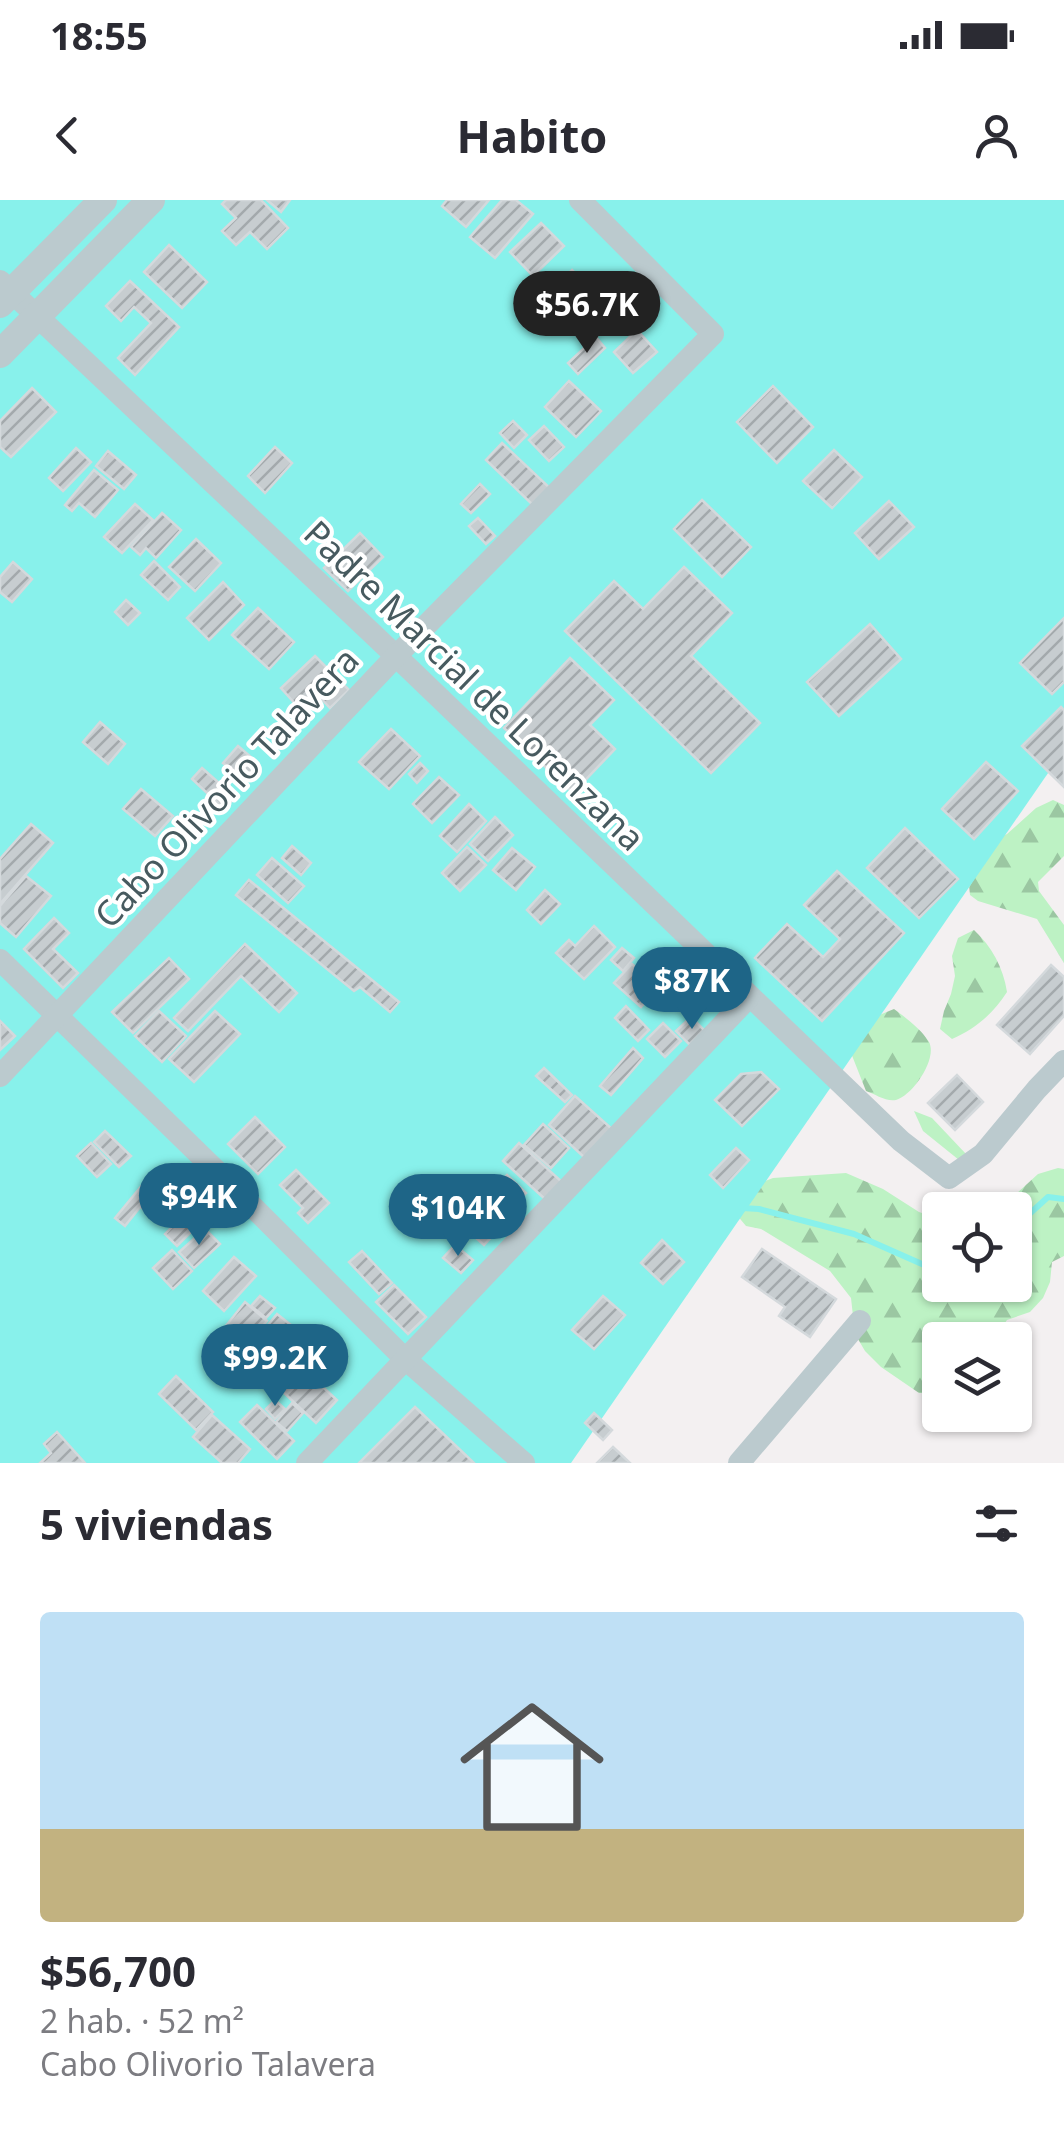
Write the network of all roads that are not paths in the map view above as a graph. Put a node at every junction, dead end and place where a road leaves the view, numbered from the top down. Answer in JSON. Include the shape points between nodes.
{"nodes":[{"id":1,"x":103,"y":200,"type":"edge"},
{"id":2,"x":150,"y":200,"type":"edge"},
{"id":3,"x":580,"y":200,"type":"edge"},
{"id":4,"x":4,"y":292,"type":"edge"},
{"id":5,"x":36,"y":316,"type":"junction"},
{"id":6,"x":0,"y":354,"type":"edge"},
{"id":7,"x":396,"y":656,"type":"junction"},
{"id":8,"x":0,"y":960,"type":"edge"},
{"id":9,"x":749,"y":997,"type":"junction"},
{"id":10,"x":58,"y":1016,"type":"junction"},
{"id":11,"x":1064,"y":1061,"type":"edge"},
{"id":12,"x":0,"y":1076,"type":"edge"},
{"id":13,"x":1037,"y":1089,"type":"junction"},
{"id":14,"x":1064,"y":1092,"type":"edge"},
{"id":15,"x":860,"y":1321,"type":"dead end"},
{"id":16,"x":404,"y":1358,"type":"junction"},
{"id":17,"x":307,"y":1463,"type":"edge"},
{"id":18,"x":524,"y":1463,"type":"edge"},
{"id":19,"x":739,"y":1463,"type":"edge"}],
"edges":[{"from":1,"to":4,"type":"street"},
{"from":2,"to":5,"type":"street"},
{"from":3,"to":7,"type":"street","name":"Cabo Olivorio Talavera","via":[[713,334]]},
{"from":4,"to":5,"type":"street","name":"Padre Marcial de Lorenzana"},
{"from":5,"to":6,"type":"street"},
{"from":5,"to":7,"type":"street","name":"Padre Marcial de Lorenzana"},
{"from":7,"to":9,"type":"street","name":"Padre Marcial de Lorenzana"},
{"from":7,"to":10,"type":"street","name":"Cabo Olivorio Talavera"},
{"from":8,"to":10,"type":"street"},
{"from":9,"to":13,"type":"street","name":"Padre Marcial de Lorenzana","via":[[948,1178],[984,1154]]},
{"from":9,"to":16,"type":"street"},
{"from":10,"to":12,"type":"street","name":"Cabo Olivorio Talavera"},
{"from":10,"to":16,"type":"street"},
{"from":11,"to":13,"type":"street"},
{"from":13,"to":14,"type":"street"},
{"from":15,"to":19,"type":"street"},
{"from":16,"to":17,"type":"street"},
{"from":16,"to":18,"type":"street"}]}
